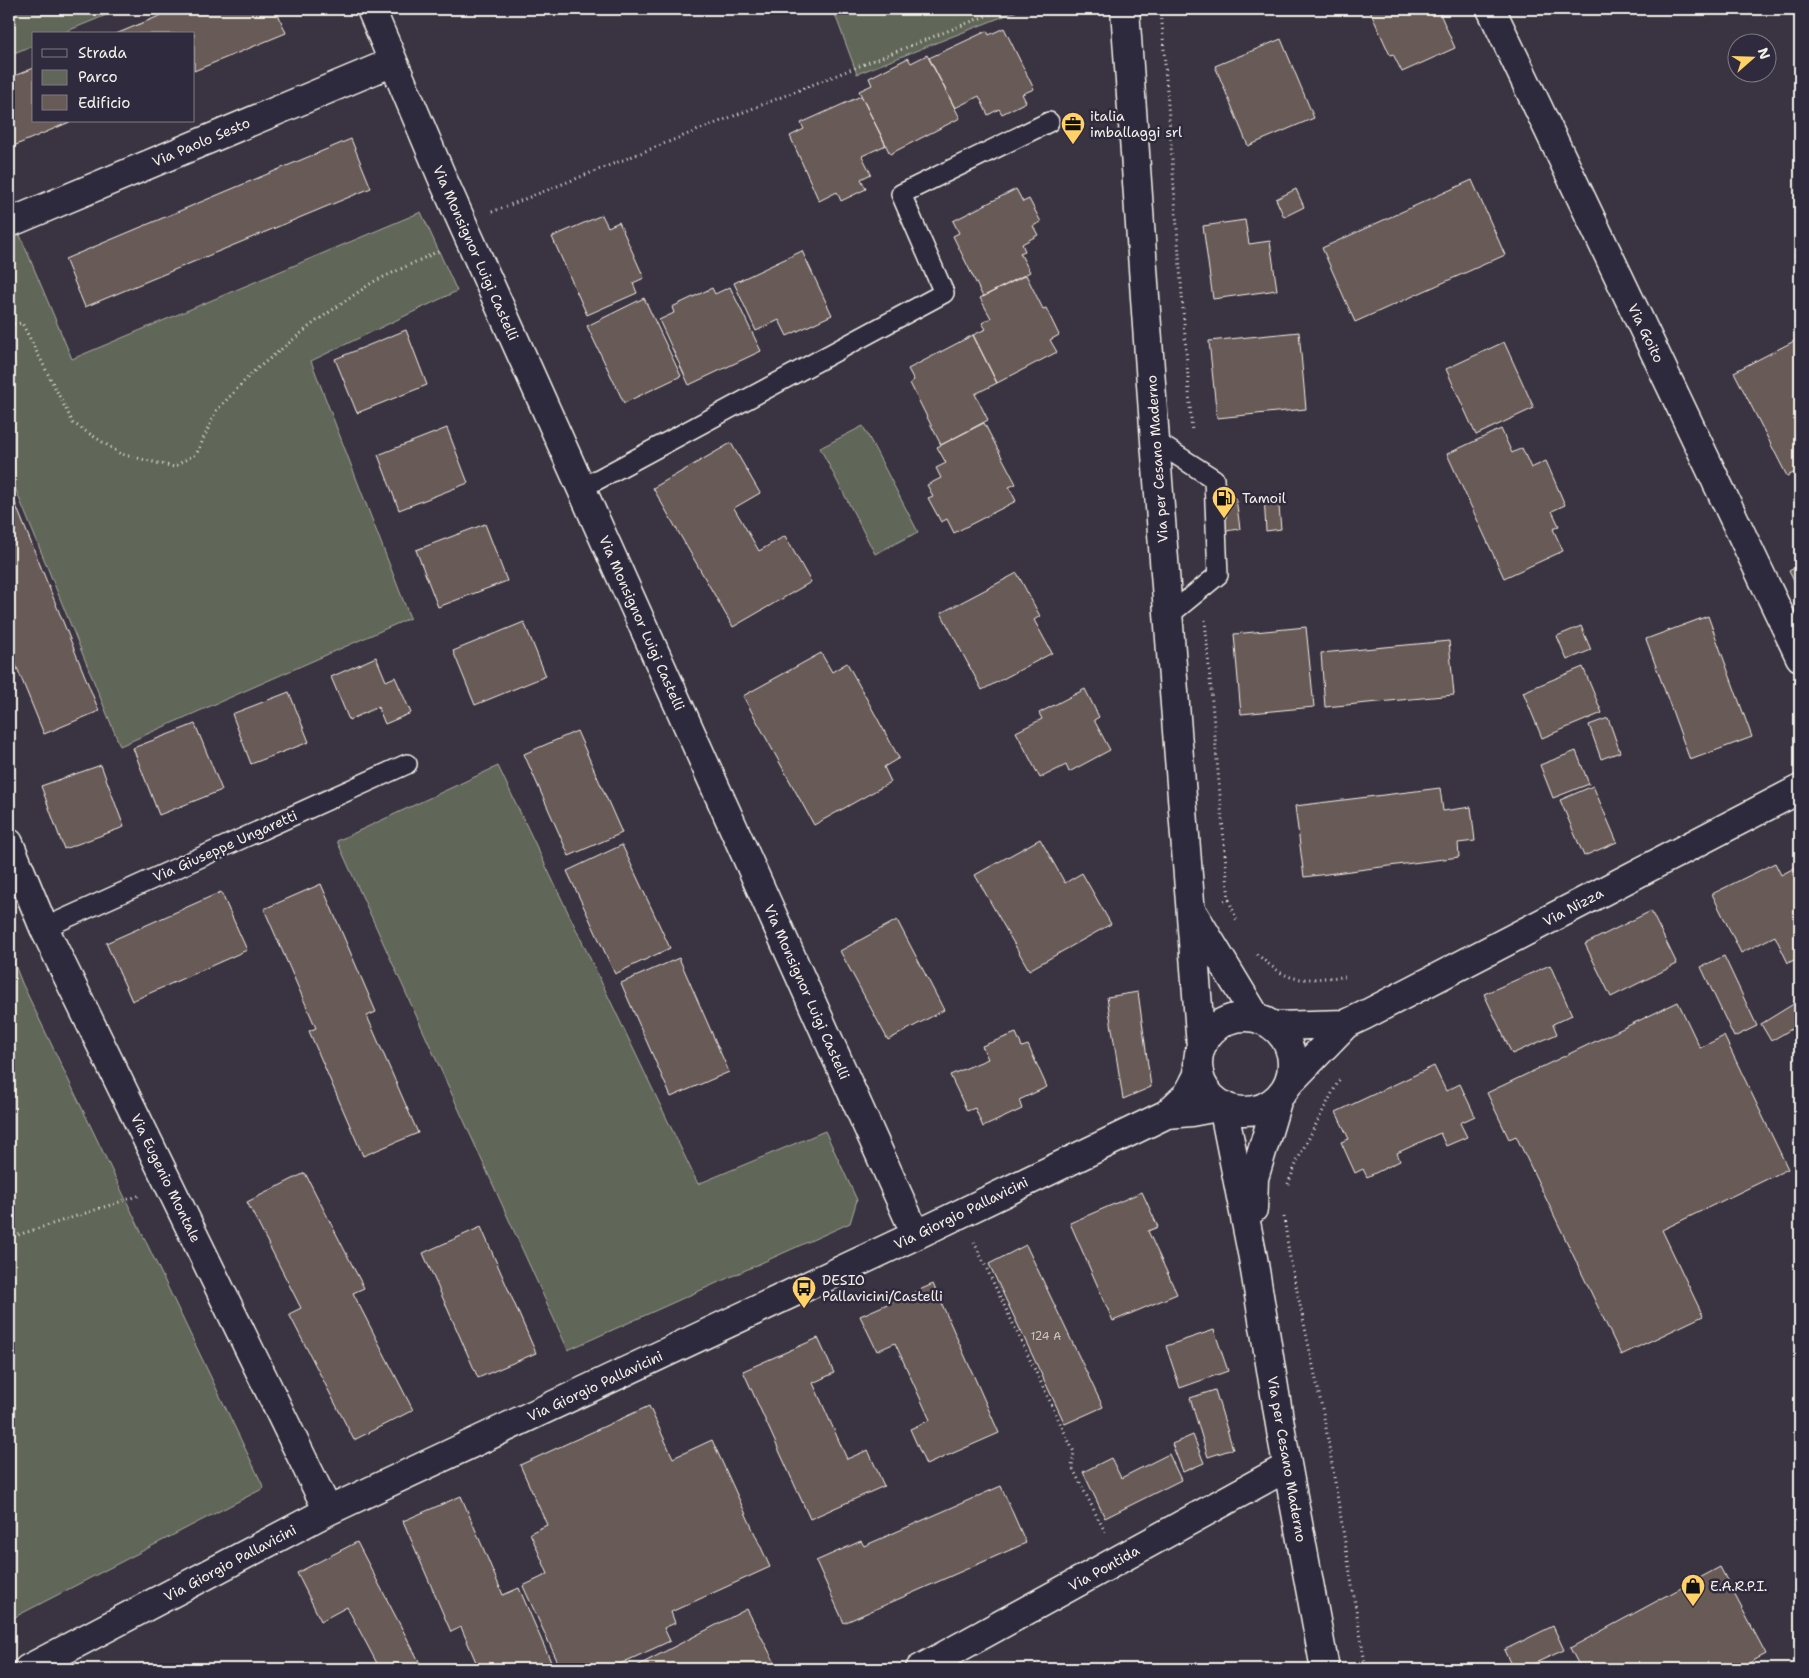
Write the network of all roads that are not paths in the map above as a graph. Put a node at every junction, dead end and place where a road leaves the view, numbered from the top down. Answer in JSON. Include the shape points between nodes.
{"nodes":[{"id":1,"x":371,"y":9,"type":"edge"},
{"id":2,"x":1125,"y":9,"type":"edge"},
{"id":3,"x":1491,"y":9,"type":"edge"},
{"id":4,"x":393,"y":62,"type":"junction"},
{"id":5,"x":1049,"y":122,"type":"dead end"},
{"id":6,"x":9,"y":223,"type":"edge"},
{"id":7,"x":1155,"y":441,"type":"junction"},
{"id":8,"x":582,"y":488,"type":"junction"},
{"id":9,"x":1168,"y":616,"type":"junction"},
{"id":10,"x":1800,"y":657,"type":"edge"},
{"id":11,"x":406,"y":764,"type":"dead end"},
{"id":12,"x":1800,"y":789,"type":"edge"},
{"id":13,"x":9,"y":842,"type":"edge"},
{"id":14,"x":1191,"y":910,"type":"junction"},
{"id":15,"x":44,"y":928,"type":"junction"},
{"id":16,"x":1266,"y":1021,"type":"junction"},
{"id":17,"x":1346,"y":1024,"type":"junction"},
{"id":18,"x":1200,"y":1060,"type":"junction"},
{"id":19,"x":1283,"y":1091,"type":"junction"},
{"id":20,"x":1223,"y":1106,"type":"junction"},
{"id":21,"x":1167,"y":1114,"type":"junction"},
{"id":22,"x":916,"y":1235,"type":"junction"},
{"id":23,"x":1251,"y":1248,"type":"junction"},
{"id":24,"x":1287,"y":1467,"type":"junction"},
{"id":25,"x":328,"y":1511,"type":"junction"},
{"id":26,"x":28,"y":1669,"type":"edge"},
{"id":27,"x":920,"y":1669,"type":"edge"},
{"id":28,"x":1325,"y":1669,"type":"edge"}],
"edges":[{"from":1,"to":4,"type":"street","name":"Via Monsignor Luigi Castelli"},
{"from":2,"to":7,"type":"street","name":"Via per Cesano Maderno"},
{"from":3,"to":10,"type":"street","name":"Via Goito"},
{"from":4,"to":6,"type":"street","name":"Via Paolo Sesto"},
{"from":4,"to":8,"type":"street","name":"Via Monsignor Luigi Castelli"},
{"from":5,"to":8,"type":"lane","via":[[901,194],[944,293]]},
{"from":7,"to":9,"type":"street","name":"Via per Cesano Maderno"},
{"from":7,"to":9,"type":"lane","via":[[1214,479],[1218,575]]},
{"from":8,"to":22,"type":"street","name":"Via Monsignor Luigi Castelli"},
{"from":9,"to":14,"type":"street","name":"Via per Cesano Maderno"},
{"from":11,"to":15,"type":"lane","name":"Via Giuseppe Ungaretti"},
{"from":12,"to":17,"type":"street","name":"Via Nizza"},
{"from":13,"to":15,"type":"street","name":"Via Eugenio Montale"},
{"from":14,"to":16,"type":"street","name":"Via per Cesano Maderno"},
{"from":14,"to":18,"type":"street","name":"Via per Cesano Maderno"},
{"from":15,"to":25,"type":"street","name":"Via Eugenio Montale"},
{"from":16,"to":17,"type":"street","name":"Via Nizza"},
{"from":16,"to":18,"type":"street","via":[[1239,1016],[1219,1024],[1210,1032]]},
{"from":16,"to":19,"type":"street","via":[[1285,1038],[1292,1053],[1293,1065]]},
{"from":17,"to":19,"type":"street","name":"Via Nizza"},
{"from":18,"to":20,"type":"street","via":[[1207,1092]]},
{"from":18,"to":21,"type":"street","name":"Via Giorgio Pallavicini","via":[[1188,1094]]},
{"from":19,"to":20,"type":"street","via":[[1268,1105],[1249,1111]]},
{"from":19,"to":23,"type":"street","name":"Via per Cesano Maderno","via":[[1254,1178]]},
{"from":20,"to":21,"type":"street","name":"Via Giorgio Pallavicini"},
{"from":20,"to":23,"type":"street","name":"Via per Cesano Maderno"},
{"from":21,"to":22,"type":"street","name":"Via Giorgio Pallavicini"},
{"from":22,"to":25,"type":"street","name":"Via Giorgio Pallavicini"},
{"from":23,"to":24,"type":"street","name":"Via per Cesano Maderno"},
{"from":24,"to":27,"type":"street","name":"Via Pontida"},
{"from":24,"to":28,"type":"street","name":"Via per Cesano Maderno"},
{"from":25,"to":26,"type":"street","name":"Via Giorgio Pallavicini"}]}
